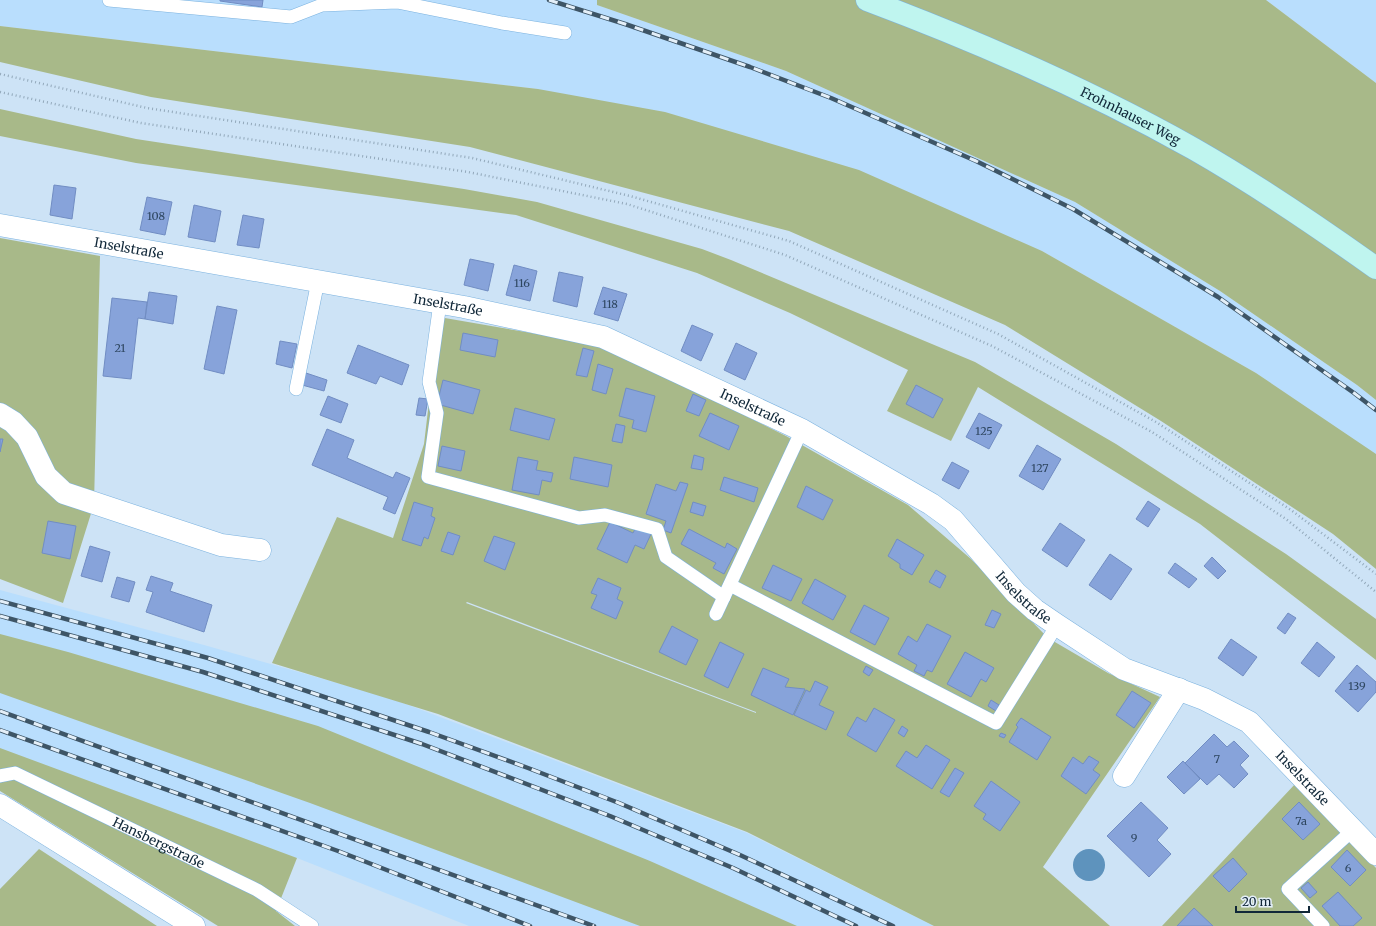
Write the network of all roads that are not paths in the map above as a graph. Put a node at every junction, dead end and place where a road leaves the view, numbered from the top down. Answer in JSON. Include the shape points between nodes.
{"nodes":[{"id":1,"x":109,"y":0,"type":"edge"},
{"id":2,"x":867,"y":0,"type":"edge"},
{"id":3,"x":565,"y":33,"type":"dead end"},
{"id":4,"x":0,"y":225,"type":"edge"},
{"id":5,"x":1376,"y":268,"type":"edge"},
{"id":6,"x":318,"y":281,"type":"junction"},
{"id":7,"x":440,"y":303,"type":"junction"},
{"id":8,"x":296,"y":389,"type":"dead end"},
{"id":9,"x":0,"y":414,"type":"edge"},
{"id":10,"x":802,"y":430,"type":"junction"},
{"id":11,"x":260,"y":550,"type":"dead end"},
{"id":12,"x":730,"y":585,"type":"junction"},
{"id":13,"x":724,"y":597,"type":"junction"},
{"id":14,"x":716,"y":614,"type":"dead end"},
{"id":15,"x":1058,"y":625,"type":"junction"},
{"id":16,"x":1179,"y":689,"type":"junction"},
{"id":17,"x":0,"y":776,"type":"edge"},
{"id":18,"x":1124,"y":776,"type":"dead end"},
{"id":19,"x":0,"y":805,"type":"edge"},
{"id":20,"x":1353,"y":830,"type":"junction"},
{"id":21,"x":1376,"y":854,"type":"edge"},
{"id":22,"x":194,"y":926,"type":"edge"},
{"id":23,"x":312,"y":926,"type":"edge"},
{"id":24,"x":1323,"y":926,"type":"edge"}],
"edges":[{"from":1,"to":3,"type":"lane","via":[[291,16],[322,5],[397,2]]},
{"from":2,"to":5,"type":"main road","name":"Frohnhauser Weg","via":[[994,51],[1142,121],[1247,181]]},
{"from":4,"to":6,"type":"street","name":"Inselstraße"},
{"from":6,"to":7,"type":"street","name":"Inselstraße"},
{"from":6,"to":8,"type":"lane"},
{"from":7,"to":10,"type":"street","name":"Inselstraße","via":[[603,336]]},
{"from":7,"to":13,"type":"lane","via":[[429,382],[437,413],[428,477],[579,518],[605,515],[657,529],[666,557]]},
{"from":9,"to":11,"type":"street","via":[[13,422],[27,437],[46,476],[64,493],[221,544]]},
{"from":10,"to":12,"type":"lane"},
{"from":10,"to":15,"type":"street","name":"Inselstraße","via":[[931,504],[953,520],[1016,593],[1035,610]]},
{"from":12,"to":13,"type":"lane"},
{"from":12,"to":15,"type":"lane","via":[[996,723]]},
{"from":13,"to":14,"type":"lane"},
{"from":15,"to":16,"type":"street","name":"Inselstraße","via":[[1124,668]]},
{"from":16,"to":18,"type":"street"},
{"from":16,"to":20,"type":"street","name":"Inselstraße","via":[[1250,722]]},
{"from":17,"to":23,"type":"lane","name":"Hansbergstraße","via":[[15,773],[257,890]]},
{"from":19,"to":22,"type":"street"},
{"from":20,"to":21,"type":"street","name":"Inselstraße"},
{"from":20,"to":24,"type":"lane","via":[[1288,889]]}]}
